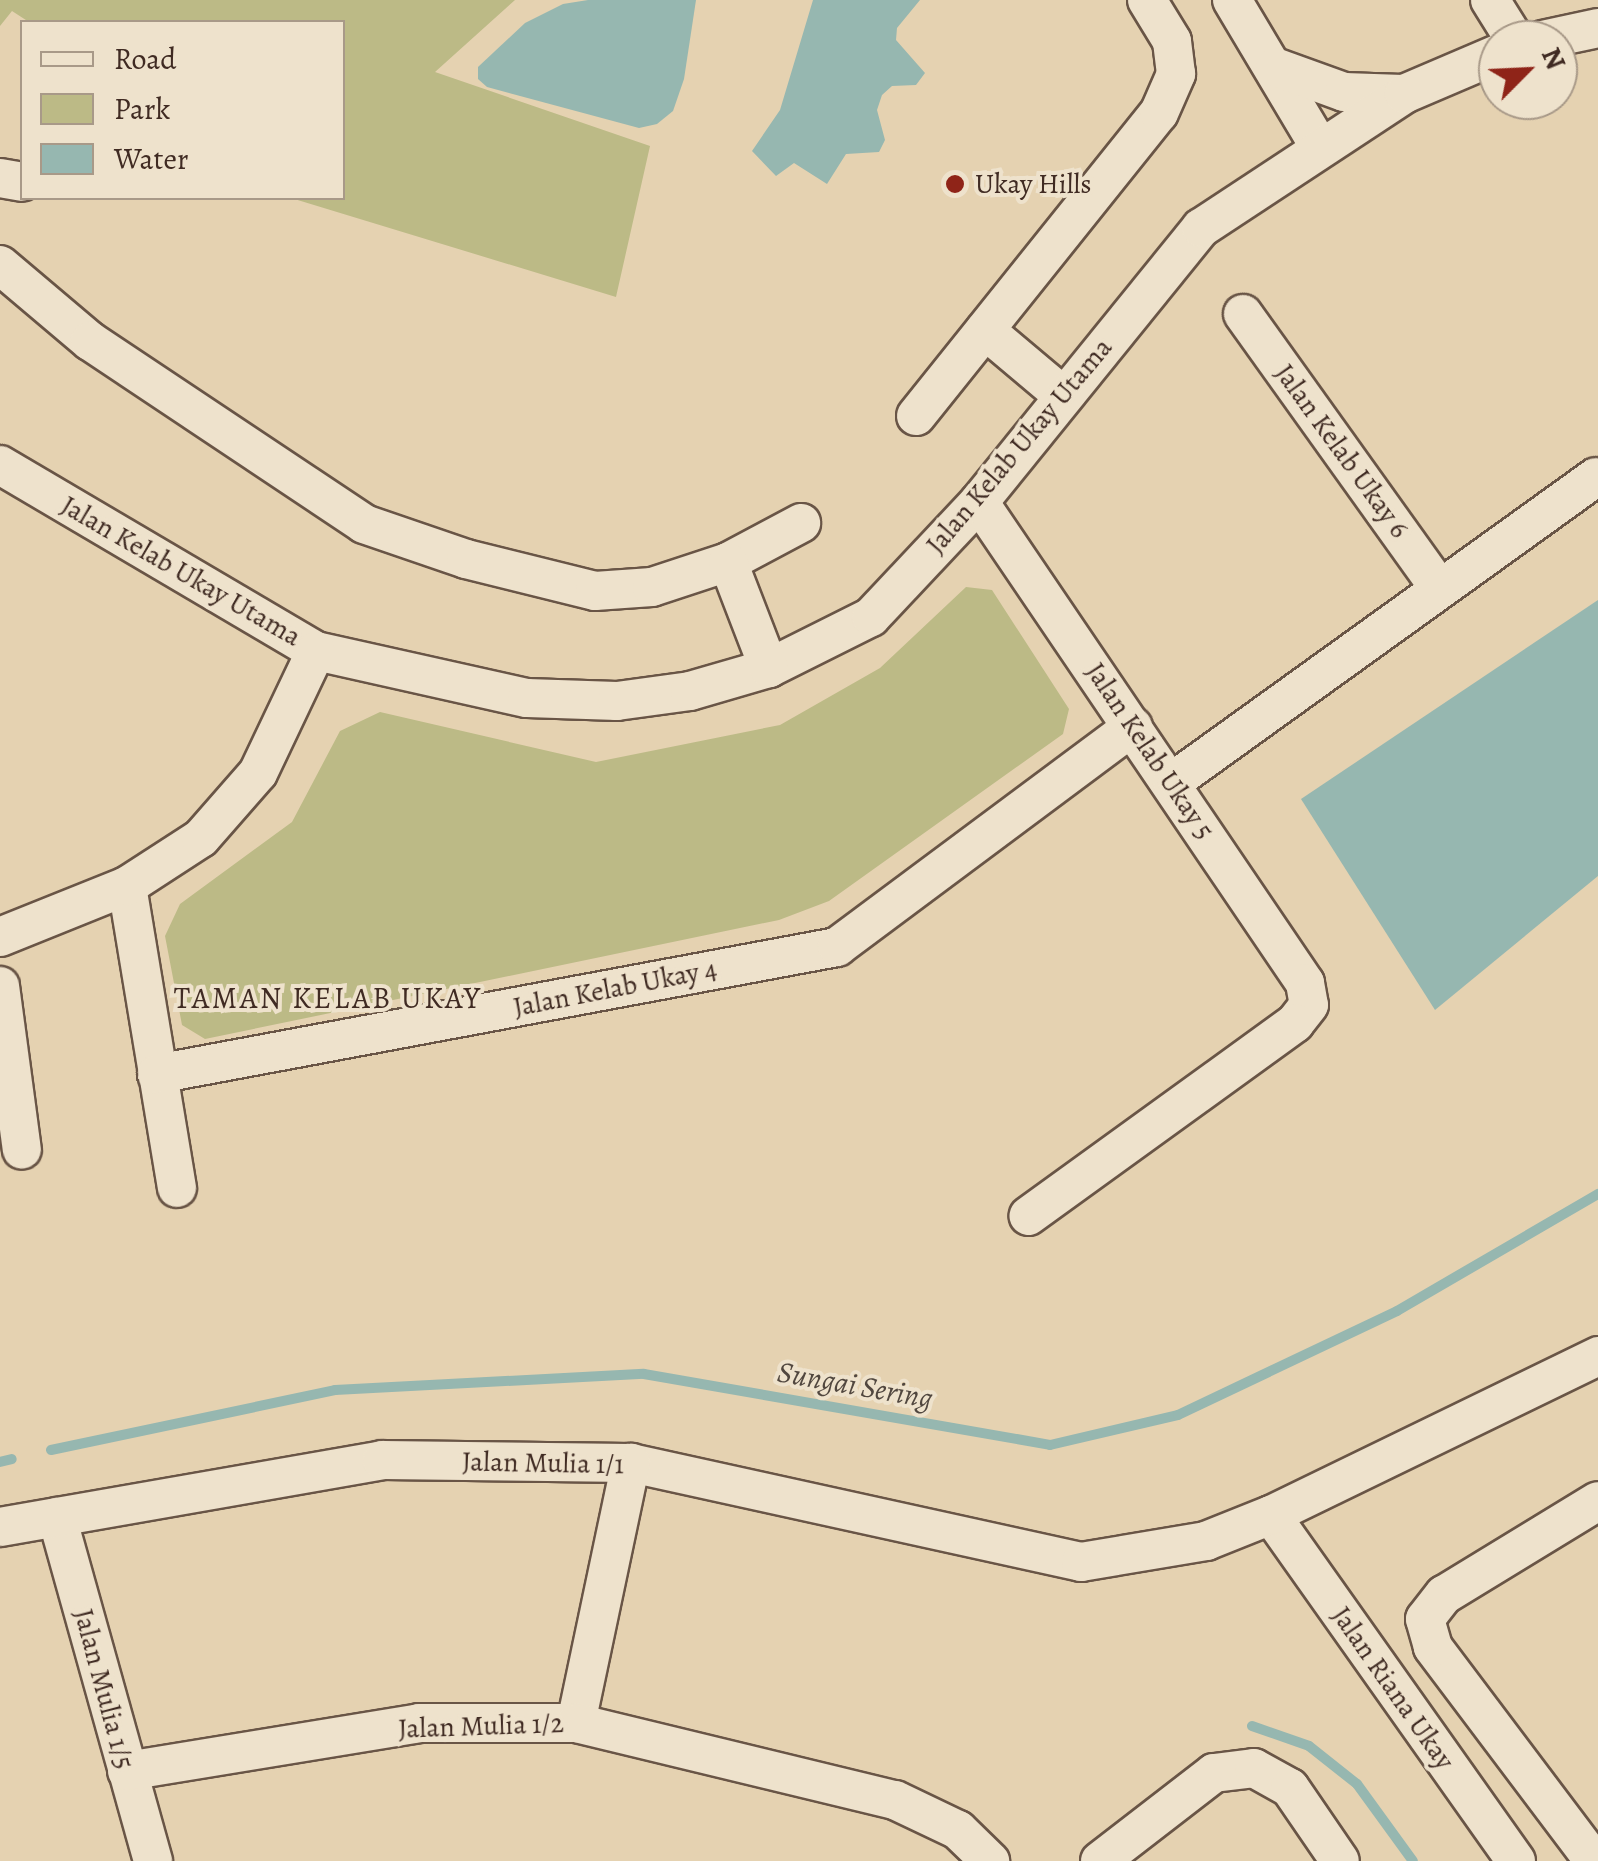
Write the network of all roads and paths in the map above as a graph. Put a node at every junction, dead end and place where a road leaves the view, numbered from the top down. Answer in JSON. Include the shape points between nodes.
{"nodes":[{"id":1,"x":1147,"y":0,"type":"edge"},
{"id":2,"x":1232,"y":0,"type":"edge"},
{"id":3,"x":1478,"y":63,"type":"edge"},
{"id":4,"x":1276,"y":67,"type":"junction"},
{"id":5,"x":1404,"y":94,"type":"junction"},
{"id":6,"x":1319,"y":146,"type":"junction"},
{"id":7,"x":0,"y":266,"type":"edge"},
{"id":8,"x":1244,"y":314,"type":"dead end"},
{"id":9,"x":985,"y":330,"type":"junction"},
{"id":10,"x":1061,"y":394,"type":"junction"},
{"id":11,"x":916,"y":416,"type":"dead end"},
{"id":12,"x":0,"y":465,"type":"edge"},
{"id":13,"x":1596,"y":477,"type":"edge"},
{"id":14,"x":979,"y":502,"type":"junction"},
{"id":15,"x":801,"y":523,"type":"dead end"},
{"id":16,"x":728,"y":562,"type":"junction"},
{"id":17,"x":1440,"y":589,"type":"junction"},
{"id":18,"x":316,"y":651,"type":"junction"},
{"id":19,"x":769,"y":668,"type":"junction"},
{"id":20,"x":1134,"y":726,"type":"junction"},
{"id":21,"x":1172,"y":782,"type":"junction"},
{"id":22,"x":127,"y":886,"type":"junction"},
{"id":23,"x":0,"y":937,"type":"edge"},
{"id":24,"x":0,"y":986,"type":"edge"},
{"id":25,"x":157,"y":1074,"type":"junction"},
{"id":26,"x":22,"y":1150,"type":"dead end"},
{"id":27,"x":177,"y":1188,"type":"dead end"},
{"id":28,"x":1028,"y":1216,"type":"dead end"},
{"id":29,"x":1598,"y":1356,"type":"edge"},
{"id":30,"x":631,"y":1463,"type":"junction"},
{"id":31,"x":1598,"y":1501,"type":"edge"},
{"id":32,"x":1270,"y":1515,"type":"junction"},
{"id":33,"x":57,"y":1517,"type":"junction"},
{"id":34,"x":0,"y":1527,"type":"edge"},
{"id":35,"x":576,"y":1723,"type":"junction"},
{"id":36,"x":126,"y":1771,"type":"junction"},
{"id":37,"x":153,"y":1861,"type":"edge"},
{"id":38,"x":990,"y":1861,"type":"edge"},
{"id":39,"x":1100,"y":1861,"type":"edge"},
{"id":40,"x":1340,"y":1861,"type":"edge"},
{"id":41,"x":1516,"y":1861,"type":"edge"},
{"id":42,"x":1594,"y":1861,"type":"edge"}],
"edges":[{"from":1,"to":9,"type":"street","via":[[1172,40],[1176,74],[1159,113]]},
{"from":2,"to":4,"type":"street"},
{"from":3,"to":5,"type":"street","name":"Jalan Kelab Ukay Utama"},
{"from":4,"to":5,"type":"street","via":[[1344,92]]},
{"from":4,"to":6,"type":"street"},
{"from":5,"to":6,"type":"street","name":"Jalan Kelab Ukay Utama"},
{"from":6,"to":10,"type":"street","name":"Jalan Kelab Ukay Utama","via":[[1201,228]]},
{"from":7,"to":16,"type":"street","via":[[90,341],[364,524],[466,559],[595,591],[652,588]]},
{"from":8,"to":17,"type":"street","name":"Jalan Kelab Ukay 6"},
{"from":9,"to":10,"type":"street"},
{"from":9,"to":11,"type":"street"},
{"from":10,"to":14,"type":"street","name":"Jalan Kelab Ukay Utama"},
{"from":12,"to":18,"type":"street","name":"Jalan Kelab Ukay Utama"},
{"from":13,"to":17,"type":"street"},
{"from":14,"to":19,"type":"street","name":"Jalan Kelab Ukay Utama","via":[[871,617]]},
{"from":14,"to":20,"type":"street","name":"Jalan Kelab Ukay 5"},
{"from":15,"to":16,"type":"street"},
{"from":16,"to":19,"type":"street"},
{"from":17,"to":21,"type":"street"},
{"from":18,"to":19,"type":"street","name":"Jalan Kelab Ukay Utama","via":[[545,699],[618,701],[690,691]]},
{"from":18,"to":22,"type":"street","via":[[258,772],[201,838]]},
{"from":20,"to":21,"type":"street","name":"Jalan Kelab Ukay 5"},
{"from":20,"to":25,"type":"street","name":"Jalan Kelab Ukay 4","via":[[838,947]]},
{"from":21,"to":28,"type":"street","name":"Jalan Kelab Ukay 5","via":[[1305,982],[1309,1005],[1294,1023]]},
{"from":22,"to":23,"type":"street"},
{"from":22,"to":25,"type":"street"},
{"from":24,"to":26,"type":"street"},
{"from":25,"to":27,"type":"street"},
{"from":29,"to":32,"type":"street"},
{"from":30,"to":32,"type":"street","name":"Jalan Mulia 1/1","via":[[1081,1562],[1206,1541]]},
{"from":30,"to":33,"type":"street","name":"Jalan Mulia 1/1","via":[[382,1460]]},
{"from":30,"to":35,"type":"street"},
{"from":31,"to":42,"type":"street","via":[[1444,1595],[1425,1620],[1433,1647]]},
{"from":32,"to":41,"type":"street","name":"Jalan Riana Ukay"},
{"from":33,"to":34,"type":"street","name":"Jalan Mulia 1/1"},
{"from":33,"to":36,"type":"street","name":"Jalan Mulia 1/5"},
{"from":35,"to":36,"type":"street","name":"Jalan Mulia 1/2","via":[[419,1722]]},
{"from":35,"to":38,"type":"street","name":"Jalan Mulia 1/2","via":[[895,1800],[958,1830]]},
{"from":36,"to":37,"type":"street","name":"Jalan Mulia 1/5"},
{"from":39,"to":40,"type":"street","via":[[1214,1773],[1254,1768],[1290,1788]]}]}
